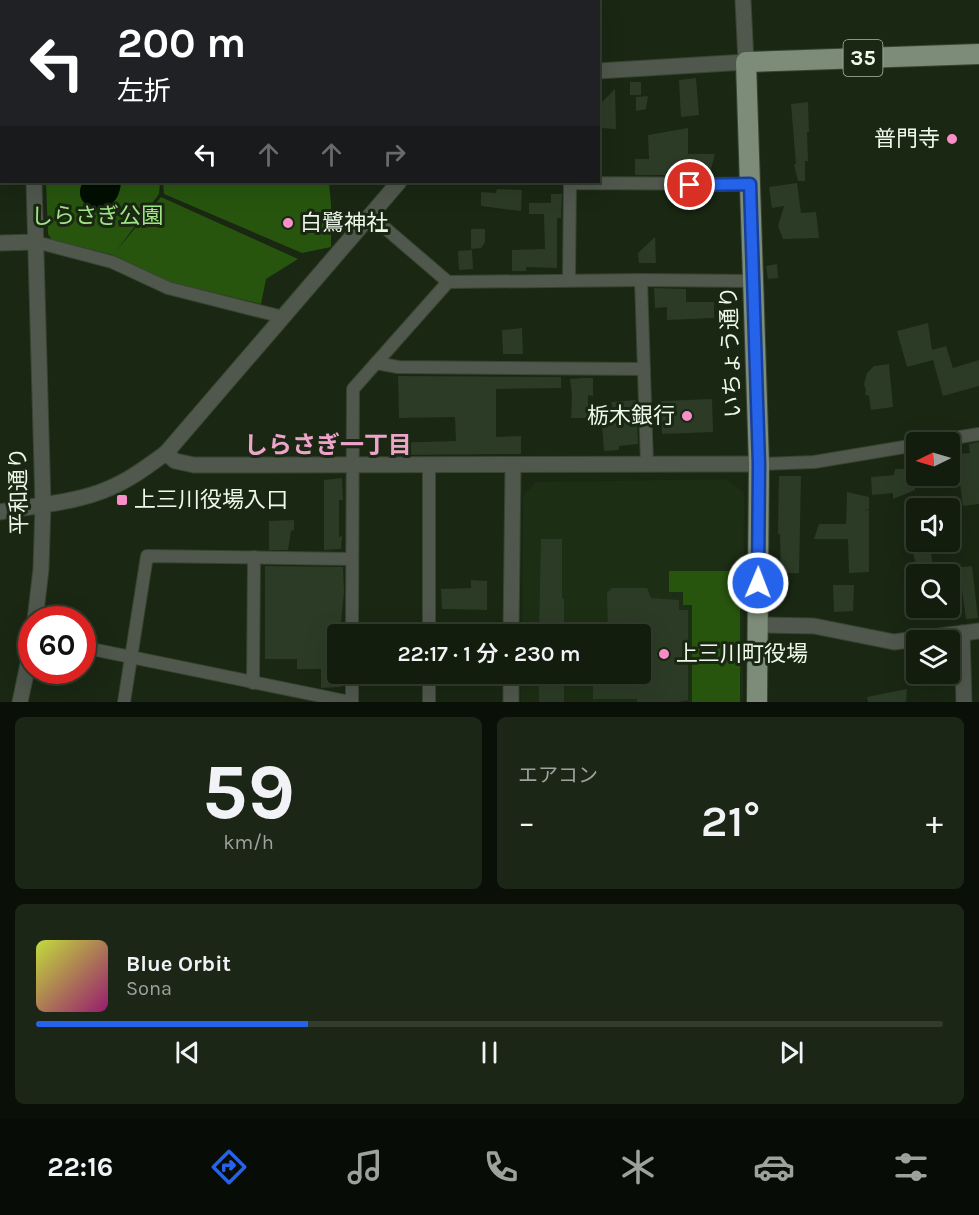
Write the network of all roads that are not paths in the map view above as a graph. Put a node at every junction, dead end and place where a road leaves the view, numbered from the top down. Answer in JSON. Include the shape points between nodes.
{"nodes":[{"id":1,"x":743,"y":0,"type":"edge"},
{"id":2,"x":979,"y":54,"type":"edge"},
{"id":3,"x":746,"y":62,"type":"junction"},
{"id":4,"x":600,"y":71,"type":"edge"},
{"id":5,"x":34,"y":183,"type":"edge"},
{"id":6,"x":398,"y":183,"type":"edge"},
{"id":7,"x":750,"y":184,"type":"junction"},
{"id":8,"x":370,"y":215,"type":"junction"},
{"id":9,"x":36,"y":242,"type":"junction"},
{"id":10,"x":0,"y":243,"type":"edge"},
{"id":11,"x":569,"y":280,"type":"junction"},
{"id":12,"x":641,"y":280,"type":"junction"},
{"id":13,"x":753,"y":281,"type":"junction"},
{"id":14,"x":448,"y":282,"type":"junction"},
{"id":15,"x":283,"y":317,"type":"junction"},
{"id":16,"x":376,"y":363,"type":"junction"},
{"id":17,"x":644,"y":369,"type":"junction"},
{"id":18,"x":979,"y":434,"type":"edge"},
{"id":19,"x":960,"y":437,"type":"edge"},
{"id":20,"x":906,"y":447,"type":"edge"},
{"id":21,"x":166,"y":453,"type":"junction"},
{"id":22,"x":353,"y":464,"type":"junction"},
{"id":23,"x":647,"y":464,"type":"junction"},
{"id":24,"x":759,"y":464,"type":"junction"},
{"id":25,"x":429,"y":465,"type":"junction"},
{"id":26,"x":513,"y":465,"type":"junction"},
{"id":27,"x":43,"y":504,"type":"junction"},
{"id":28,"x":0,"y":513,"type":"edge"},
{"id":29,"x":254,"y":558,"type":"junction"},
{"id":30,"x":352,"y":559,"type":"junction"},
{"id":31,"x":37,"y":606,"type":"edge"},
{"id":32,"x":352,"y":624,"type":"edge"},
{"id":33,"x":429,"y":624,"type":"edge"},
{"id":34,"x":511,"y":624,"type":"edge"},
{"id":35,"x":758,"y":625,"type":"junction"},
{"id":36,"x":979,"y":631,"type":"edge"},
{"id":37,"x":962,"y":633,"type":"junction"},
{"id":38,"x":96,"y":650,"type":"edge"},
{"id":39,"x":131,"y":657,"type":"junction"},
{"id":40,"x":253,"y":683,"type":"junction"},
{"id":41,"x":24,"y":684,"type":"edge"},
{"id":42,"x":352,"y":684,"type":"edge"},
{"id":43,"x":429,"y":684,"type":"edge"},
{"id":44,"x":511,"y":684,"type":"edge"},
{"id":45,"x":20,"y":702,"type":"edge"},
{"id":46,"x":124,"y":702,"type":"edge"},
{"id":47,"x":351,"y":702,"type":"edge"},
{"id":48,"x":429,"y":702,"type":"edge"},
{"id":49,"x":511,"y":702,"type":"edge"},
{"id":50,"x":757,"y":702,"type":"edge"},
{"id":51,"x":964,"y":702,"type":"edge"}],
"edges":[{"from":1,"to":3,"type":"street","name":"いちょう通り"},
{"from":2,"to":3,"type":"main road","number":"35"},
{"from":3,"to":4,"type":"street"},
{"from":3,"to":7,"type":"main road","name":"いちょう通り"},
{"from":5,"to":9,"type":"street","name":"平和通り"},
{"from":6,"to":8,"type":"street"},
{"from":7,"to":11,"type":"street","via":[[570,183]]},
{"from":7,"to":13,"type":"main road","name":"いちょう通り"},
{"from":8,"to":14,"type":"street"},
{"from":8,"to":15,"type":"street"},
{"from":9,"to":10,"type":"street"},
{"from":9,"to":15,"type":"street","via":[[112,262],[168,288]]},
{"from":9,"to":27,"type":"street","name":"平和通り"},
{"from":11,"to":12,"type":"street"},
{"from":11,"to":14,"type":"street"},
{"from":12,"to":13,"type":"street"},
{"from":12,"to":17,"type":"street"},
{"from":13,"to":24,"type":"main road","name":"いちょう通り"},
{"from":14,"to":16,"type":"street"},
{"from":15,"to":21,"type":"street"},
{"from":16,"to":17,"type":"street","via":[[398,367]]},
{"from":16,"to":22,"type":"street","via":[[353,389]]},
{"from":17,"to":23,"type":"street"},
{"from":18,"to":19,"type":"street"},
{"from":20,"to":24,"type":"street","via":[[814,462]]},
{"from":21,"to":22,"type":"street","via":[[175,461],[194,465]]},
{"from":21,"to":27,"type":"street","via":[[109,488],[73,500]]},
{"from":22,"to":25,"type":"street"},
{"from":22,"to":30,"type":"street"},
{"from":23,"to":24,"type":"street"},
{"from":23,"to":26,"type":"street"},
{"from":24,"to":35,"type":"main road","name":"いちょう通り"},
{"from":25,"to":26,"type":"street"},
{"from":25,"to":33,"type":"street"},
{"from":26,"to":34,"type":"street"},
{"from":27,"to":28,"type":"street"},
{"from":27,"to":31,"type":"street","name":"平和通り"},
{"from":29,"to":30,"type":"street"},
{"from":29,"to":39,"type":"street","via":[[147,556]]},
{"from":29,"to":40,"type":"street"},
{"from":30,"to":32,"type":"street"},
{"from":35,"to":37,"type":"street","via":[[814,626],[894,642]]},
{"from":35,"to":50,"type":"main road","name":"いちょう通り"},
{"from":36,"to":37,"type":"street"},
{"from":37,"to":51,"type":"street"},
{"from":38,"to":39,"type":"street"},
{"from":39,"to":40,"type":"street"},
{"from":39,"to":46,"type":"street"},
{"from":40,"to":47,"type":"street"},
{"from":41,"to":45,"type":"street"},
{"from":42,"to":47,"type":"street"},
{"from":43,"to":48,"type":"street"},
{"from":44,"to":49,"type":"street"}]}
